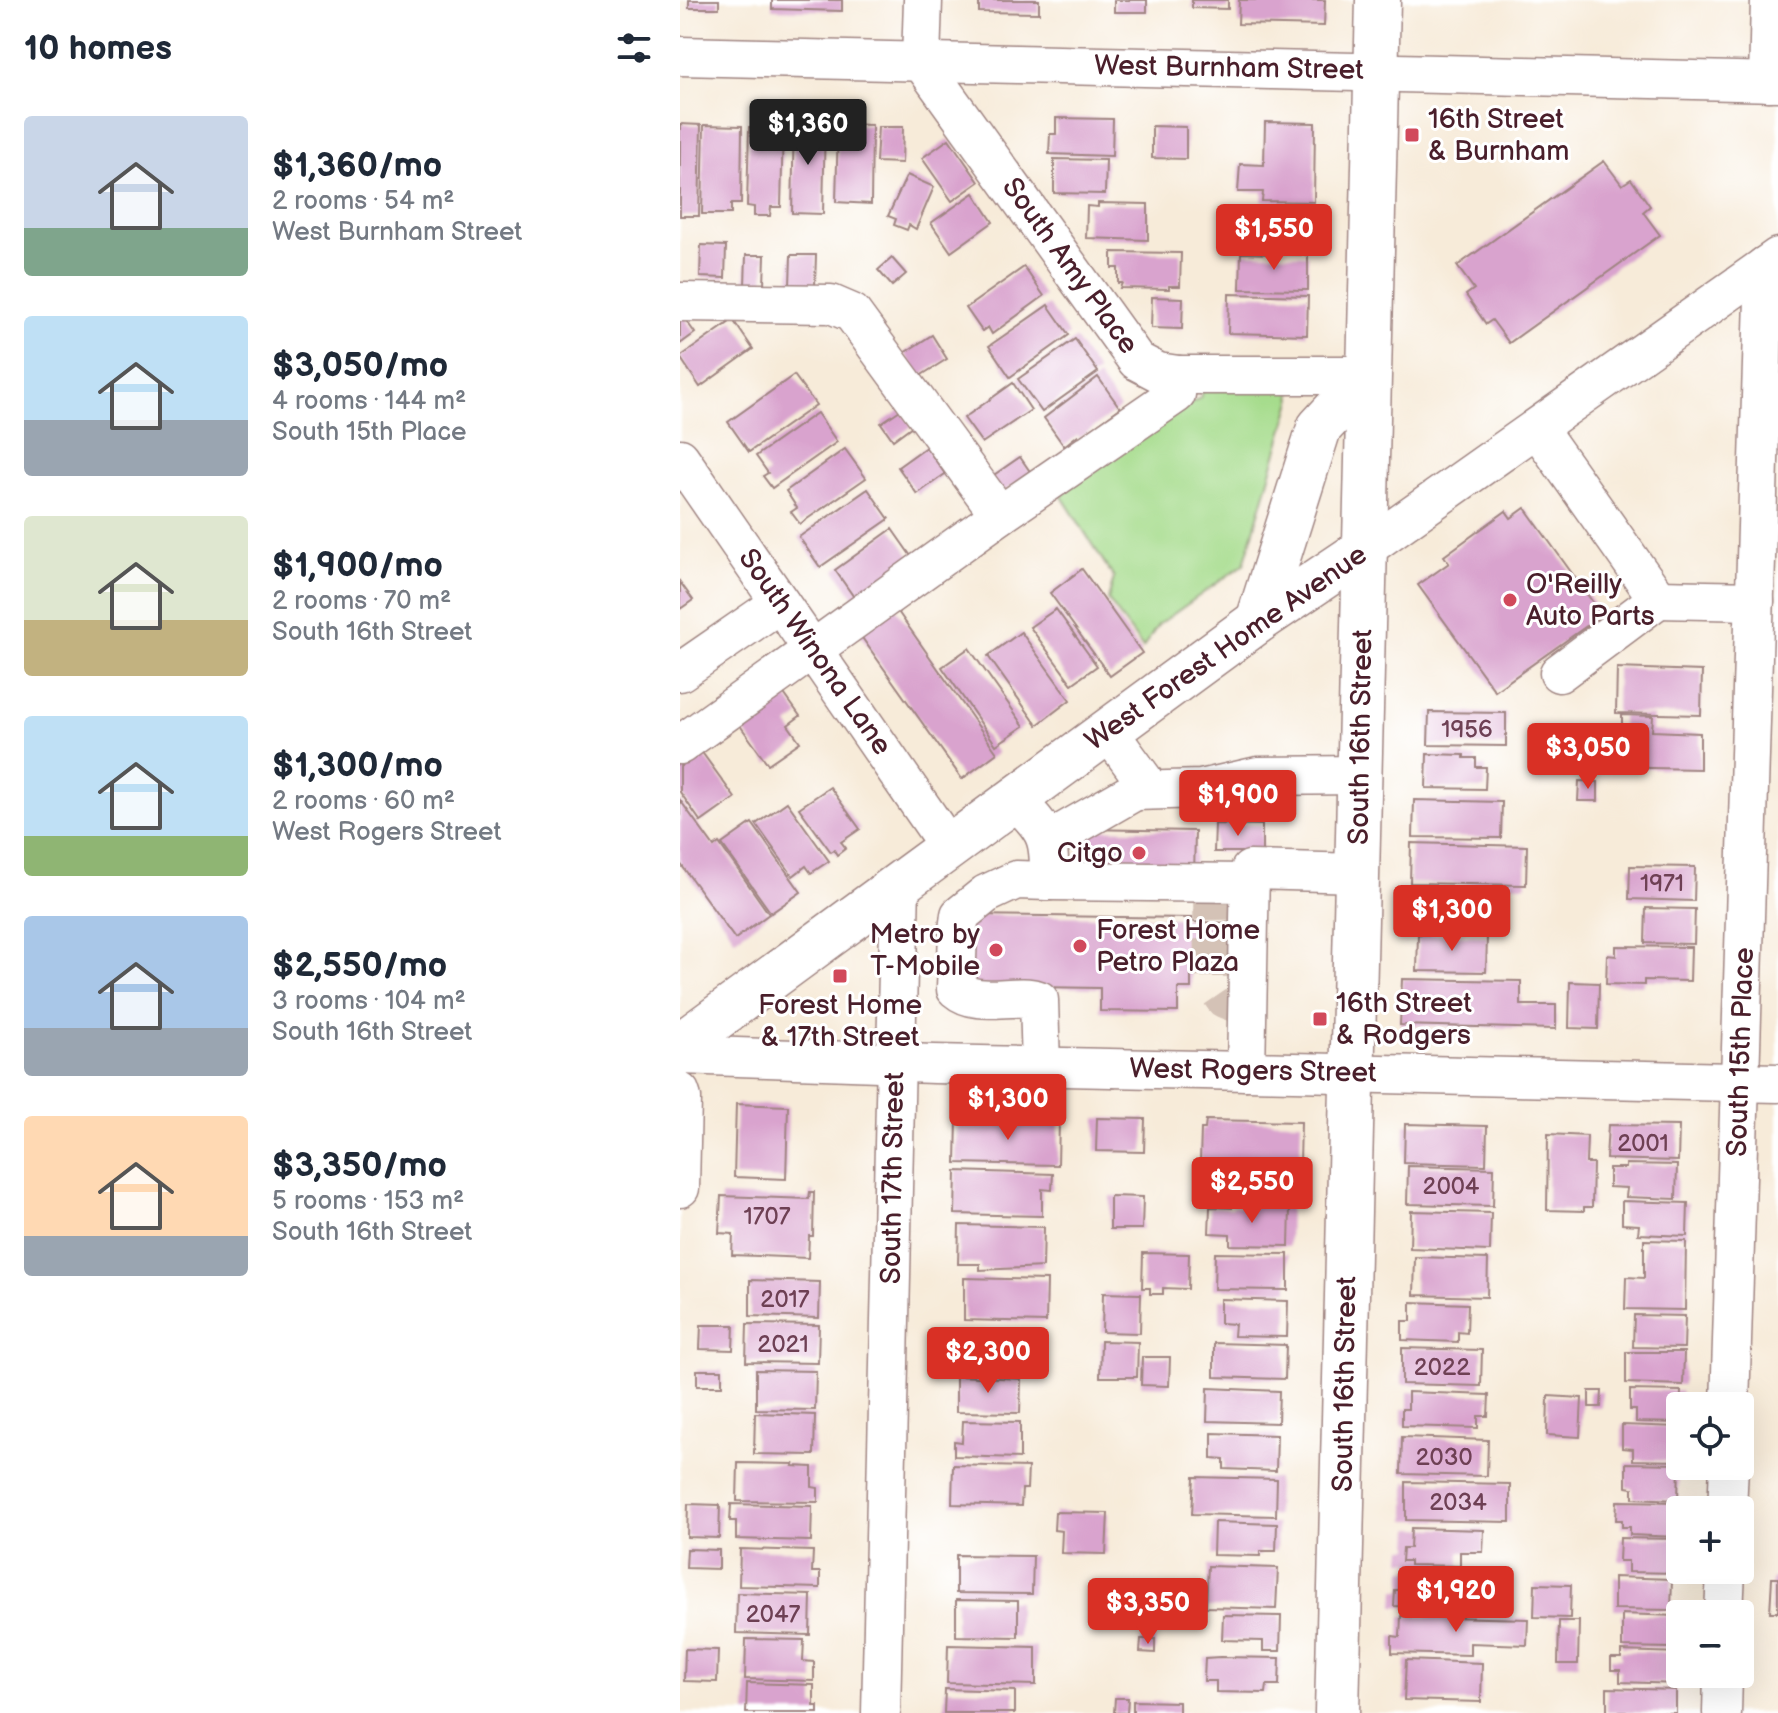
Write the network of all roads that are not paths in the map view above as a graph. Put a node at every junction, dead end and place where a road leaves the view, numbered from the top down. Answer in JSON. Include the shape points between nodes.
{"nodes":[{"id":1,"x":923,"y":0,"type":"edge"},
{"id":2,"x":1378,"y":0,"type":"edge"},
{"id":3,"x":1770,"y":0,"type":"edge"},
{"id":4,"x":680,"y":56,"type":"edge"},
{"id":5,"x":921,"y":61,"type":"junction"},
{"id":6,"x":1376,"y":72,"type":"junction"},
{"id":7,"x":1773,"y":82,"type":"edge"},
{"id":8,"x":1771,"y":262,"type":"edge"},
{"id":9,"x":680,"y":302,"type":"edge"},
{"id":10,"x":1178,"y":375,"type":"junction"},
{"id":11,"x":1368,"y":375,"type":"junction"},
{"id":12,"x":1537,"y":428,"type":"junction"},
{"id":13,"x":680,"y":458,"type":"edge"},
{"id":14,"x":1000,"y":515,"type":"junction"},
{"id":15,"x":1365,"y":549,"type":"junction"},
{"id":16,"x":1658,"y":599,"type":"junction"},
{"id":17,"x":1755,"y":601,"type":"junction"},
{"id":18,"x":780,"y":603,"type":"junction"},
{"id":19,"x":1258,"y":621,"type":"junction"},
{"id":20,"x":813,"y":650,"type":"junction"},
{"id":21,"x":680,"y":672,"type":"edge"},
{"id":22,"x":1559,"y":673,"type":"dead end"},
{"id":23,"x":1108,"y":731,"type":"junction"},
{"id":24,"x":680,"y":745,"type":"edge"},
{"id":25,"x":1360,"y":775,"type":"junction"},
{"id":26,"x":1135,"y":791,"type":"junction"},
{"id":27,"x":1015,"y":799,"type":"junction"},
{"id":28,"x":1048,"y":841,"type":"junction"},
{"id":29,"x":949,"y":847,"type":"junction"},
{"id":30,"x":1358,"y":873,"type":"junction"},
{"id":31,"x":1049,"y":881,"type":"junction"},
{"id":32,"x":900,"y":883,"type":"junction"},
{"id":33,"x":1250,"y":883,"type":"junction"},
{"id":34,"x":680,"y":1045,"type":"edge"},
{"id":35,"x":680,"y":1055,"type":"edge"},
{"id":36,"x":896,"y":1063,"type":"junction"},
{"id":37,"x":1041,"y":1066,"type":"junction"},
{"id":38,"x":1246,"y":1071,"type":"junction"},
{"id":39,"x":1353,"y":1073,"type":"junction"},
{"id":40,"x":1739,"y":1082,"type":"junction"},
{"id":41,"x":1778,"y":1083,"type":"edge"},
{"id":42,"x":680,"y":1092,"type":"edge"},
{"id":43,"x":680,"y":1188,"type":"edge"},
{"id":44,"x":1730,"y":1392,"type":"edge"},
{"id":45,"x":1723,"y":1688,"type":"edge"},
{"id":46,"x":881,"y":1713,"type":"edge"},
{"id":47,"x":1337,"y":1713,"type":"edge"},
{"id":48,"x":1722,"y":1713,"type":"edge"}],
"edges":[{"from":1,"to":5,"type":"street"},
{"from":2,"to":6,"type":"main road","name":"South 16th Street"},
{"from":3,"to":7,"type":"street"},
{"from":4,"to":5,"type":"street","name":"West Burnham Street"},
{"from":5,"to":6,"type":"street","name":"West Burnham Street"},
{"from":5,"to":10,"type":"street","name":"South Amy Place","via":[[1137,361]]},
{"from":6,"to":7,"type":"street","name":"West Burnham Street"},
{"from":6,"to":11,"type":"main road","name":"South 16th Street"},
{"from":8,"to":12,"type":"street","name":"West Forest Home Avenue"},
{"from":8,"to":17,"type":"street","name":"South 15th Place"},
{"from":9,"to":14,"type":"street","via":[[831,304],[852,313]]},
{"from":10,"to":11,"type":"street","name":"South Amy Place"},
{"from":10,"to":14,"type":"street","via":[[1176,394]]},
{"from":11,"to":15,"type":"main road","name":"South 16th Street"},
{"from":11,"to":19,"type":"main road","via":[[1319,428]]},
{"from":12,"to":15,"type":"street","name":"West Forest Home Avenue"},
{"from":12,"to":16,"type":"street"},
{"from":13,"to":18,"type":"street","name":"South Winona Lane"},
{"from":14,"to":20,"type":"street"},
{"from":15,"to":19,"type":"main road","name":"West Forest Home Avenue"},
{"from":15,"to":25,"type":"main road","name":"South 16th Street"},
{"from":16,"to":17,"type":"street"},
{"from":16,"to":22,"type":"street"},
{"from":17,"to":40,"type":"street","name":"South 15th Place"},
{"from":18,"to":20,"type":"street","name":"South Winona Lane"},
{"from":18,"to":21,"type":"street"},
{"from":19,"to":23,"type":"main road","name":"West Forest Home Avenue"},
{"from":20,"to":24,"type":"street"},
{"from":20,"to":29,"type":"street","name":"South Winona Lane"},
{"from":23,"to":26,"type":"street","via":[[1143,779]]},
{"from":23,"to":27,"type":"main road","name":"West Forest Home Avenue"},
{"from":25,"to":26,"type":"street","via":[[1258,776],[1201,789]]},
{"from":25,"to":30,"type":"main road","name":"South 16th Street"},
{"from":26,"to":28,"type":"street"},
{"from":27,"to":28,"type":"street"},
{"from":27,"to":29,"type":"main road","name":"West Forest Home Avenue"},
{"from":28,"to":31,"type":"street"},
{"from":29,"to":32,"type":"main road","name":"West Forest Home Avenue"},
{"from":30,"to":33,"type":"street","via":[[1250,870]]},
{"from":30,"to":39,"type":"main road","name":"South 16th Street"},
{"from":31,"to":33,"type":"street"},
{"from":31,"to":37,"type":"street","via":[[1016,880],[986,894],[960,915],[958,930],[960,993],[1039,1000]]},
{"from":32,"to":34,"type":"main road","name":"West Forest Home Avenue"},
{"from":32,"to":36,"type":"street","name":"South 17th Street"},
{"from":33,"to":38,"type":"street"},
{"from":35,"to":36,"type":"street","name":"West Rogers Street"},
{"from":36,"to":37,"type":"street","name":"West Rogers Street"},
{"from":36,"to":46,"type":"street","name":"South 17th Street"},
{"from":37,"to":38,"type":"street","name":"West Rogers Street"},
{"from":38,"to":39,"type":"street","name":"West Rogers Street"},
{"from":39,"to":40,"type":"street","name":"West Rogers Street"},
{"from":39,"to":47,"type":"main road","name":"South 16th Street"},
{"from":40,"to":41,"type":"street","name":"West Rogers Street"},
{"from":40,"to":44,"type":"street","name":"South 15th Place"},
{"from":42,"to":43,"type":"street"},
{"from":45,"to":48,"type":"street"}]}
